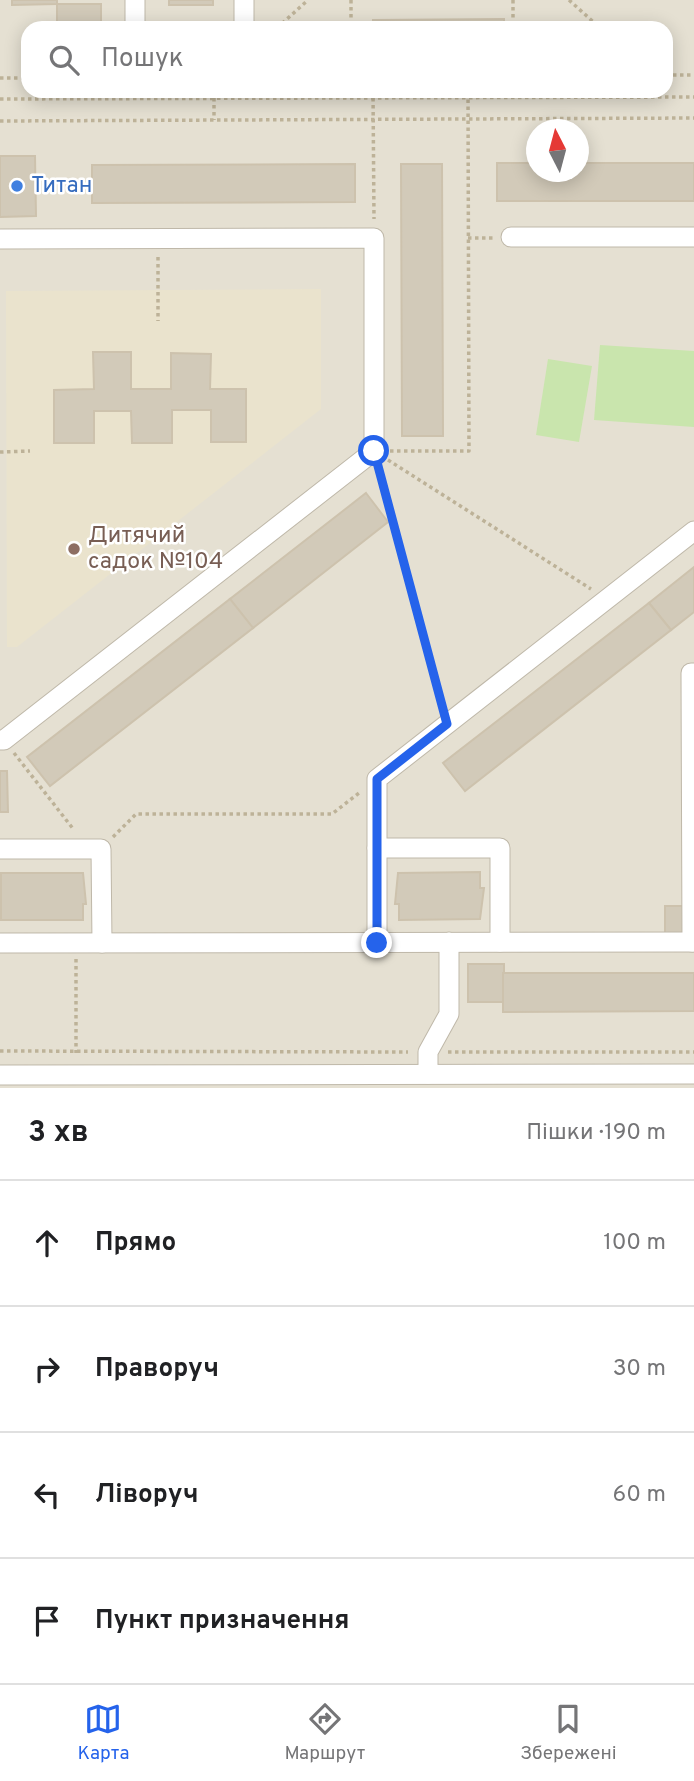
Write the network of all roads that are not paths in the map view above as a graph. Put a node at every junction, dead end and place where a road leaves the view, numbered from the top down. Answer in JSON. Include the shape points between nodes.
{"nodes":[{"id":1,"x":135,"y":0,"type":"edge"},
{"id":2,"x":244,"y":0,"type":"edge"},
{"id":3,"x":135,"y":21,"type":"edge"},
{"id":4,"x":244,"y":21,"type":"edge"},
{"id":5,"x":511,"y":237,"type":"road end"},
{"id":6,"x":694,"y":237,"type":"edge"},
{"id":7,"x":0,"y":239,"type":"edge"},
{"id":8,"x":694,"y":531,"type":"edge"},
{"id":9,"x":694,"y":673,"type":"edge"},
{"id":10,"x":2,"y":740,"type":"edge"},
{"id":11,"x":377,"y":848,"type":"junction"},
{"id":12,"x":0,"y":849,"type":"edge"},
{"id":13,"x":449,"y":942,"type":"junction"},
{"id":14,"x":500,"y":942,"type":"junction"},
{"id":15,"x":693,"y":942,"type":"edge"},
{"id":16,"x":0,"y":943,"type":"edge"},
{"id":17,"x":102,"y":943,"type":"junction"},
{"id":18,"x":377,"y":943,"type":"junction"},
{"id":19,"x":428,"y":1074,"type":"junction"},
{"id":20,"x":694,"y":1074,"type":"edge"},
{"id":21,"x":0,"y":1075,"type":"edge"}],
"edges":[{"from":1,"to":3,"type":"street"},
{"from":2,"to":4,"type":"street"},
{"from":5,"to":6,"type":"street"},
{"from":7,"to":10,"type":"street","via":[[374,238],[374,451]]},
{"from":8,"to":11,"type":"street","via":[[377,779]]},
{"from":9,"to":15,"type":"street"},
{"from":11,"to":14,"type":"street","via":[[500,848]]},
{"from":11,"to":18,"type":"street"},
{"from":12,"to":17,"type":"street","via":[[95,849]]},
{"from":13,"to":14,"type":"street"},
{"from":13,"to":18,"type":"street"},
{"from":13,"to":19,"type":"street","via":[[449,1014],[428,1052]]},
{"from":14,"to":15,"type":"street"},
{"from":16,"to":17,"type":"street"},
{"from":17,"to":18,"type":"street"},
{"from":19,"to":20,"type":"street"},
{"from":19,"to":21,"type":"street"}]}
